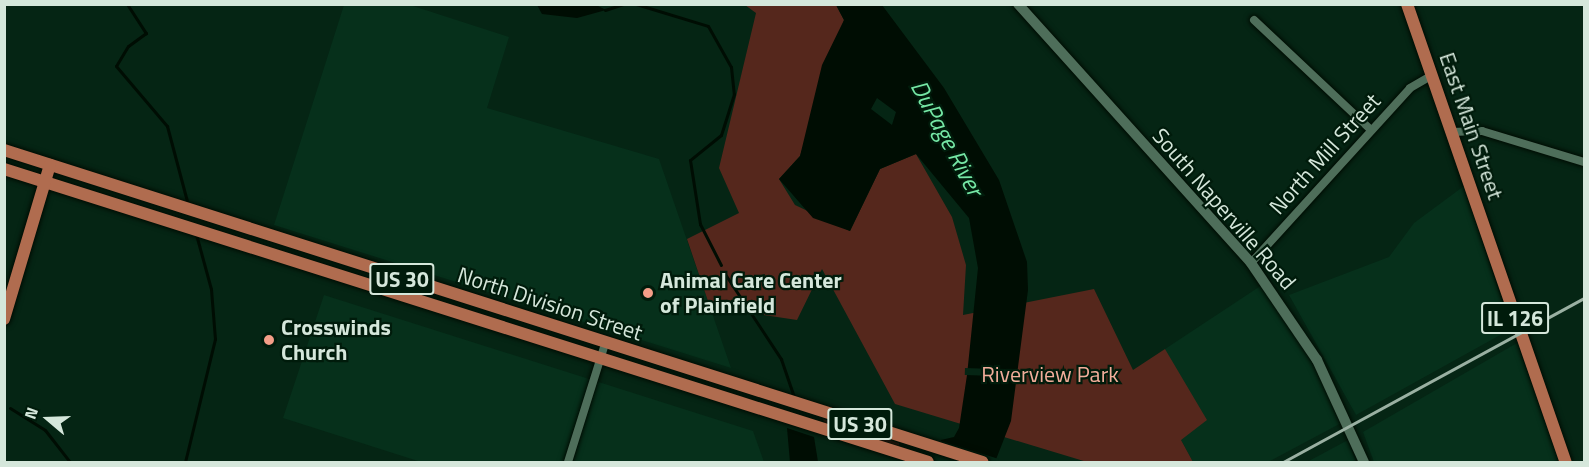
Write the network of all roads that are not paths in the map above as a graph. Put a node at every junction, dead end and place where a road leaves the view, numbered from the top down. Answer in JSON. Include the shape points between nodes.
{"nodes":[{"id":1,"x":1018,"y":4,"type":"edge"},
{"id":2,"x":1407,"y":4,"type":"edge"},
{"id":3,"x":1254,"y":20,"type":"dead end"},
{"id":4,"x":1431,"y":76,"type":"junction"},
{"id":5,"x":1370,"y":129,"type":"junction"},
{"id":6,"x":1452,"y":132,"type":"junction"},
{"id":7,"x":4,"y":150,"type":"edge"},
{"id":8,"x":1584,"y":162,"type":"edge"},
{"id":9,"x":50,"y":165,"type":"junction"},
{"id":10,"x":4,"y":169,"type":"edge"},
{"id":11,"x":44,"y":182,"type":"junction"},
{"id":12,"x":324,"y":254,"type":"junction"},
{"id":13,"x":1251,"y":263,"type":"junction"},
{"id":14,"x":318,"y":271,"type":"junction"},
{"id":15,"x":4,"y":319,"type":"edge"},
{"id":16,"x":605,"y":344,"type":"junction"},
{"id":17,"x":600,"y":361,"type":"junction"},
{"id":18,"x":568,"y":462,"type":"edge"},
{"id":19,"x":928,"y":462,"type":"edge"},
{"id":20,"x":982,"y":462,"type":"edge"},
{"id":21,"x":1364,"y":462,"type":"edge"},
{"id":22,"x":1566,"y":462,"type":"edge"}],
"edges":[{"from":1,"to":13,"type":"main road","name":"South Naperville Road"},
{"from":2,"to":4,"type":"main road","name":"East Main Street"},
{"from":3,"to":5,"type":"street"},
{"from":4,"to":5,"type":"street","name":"North Mill Street","via":[[1410,88]]},
{"from":4,"to":6,"type":"main road","name":"East Main Street"},
{"from":5,"to":13,"type":"street","name":"North Mill Street"},
{"from":6,"to":8,"type":"street","via":[[1482,131]]},
{"from":6,"to":22,"type":"main road","name":"East Main Street","number":"IL 126"},
{"from":7,"to":9,"type":"main road","name":"North Division Street"},
{"from":9,"to":11,"type":"main road"},
{"from":9,"to":12,"type":"main road","name":"North Division Street","number":"US 30"},
{"from":10,"to":11,"type":"main road","name":"North Division Street"},
{"from":11,"to":14,"type":"main road","name":"North Division Street","number":"US 30"},
{"from":11,"to":15,"type":"main road"},
{"from":12,"to":14,"type":"main road"},
{"from":12,"to":16,"type":"main road","name":"North Division Street","number":"US 30"},
{"from":13,"to":21,"type":"main road","name":"South Naperville Road","via":[[1317,360]]},
{"from":14,"to":17,"type":"main road","name":"North Division Street","number":"US 30"},
{"from":16,"to":17,"type":"street"},
{"from":16,"to":20,"type":"main road","name":"North Division Street","number":"US 30"},
{"from":17,"to":18,"type":"street"},
{"from":17,"to":19,"type":"main road","name":"North Division Street","number":"US 30"}]}
